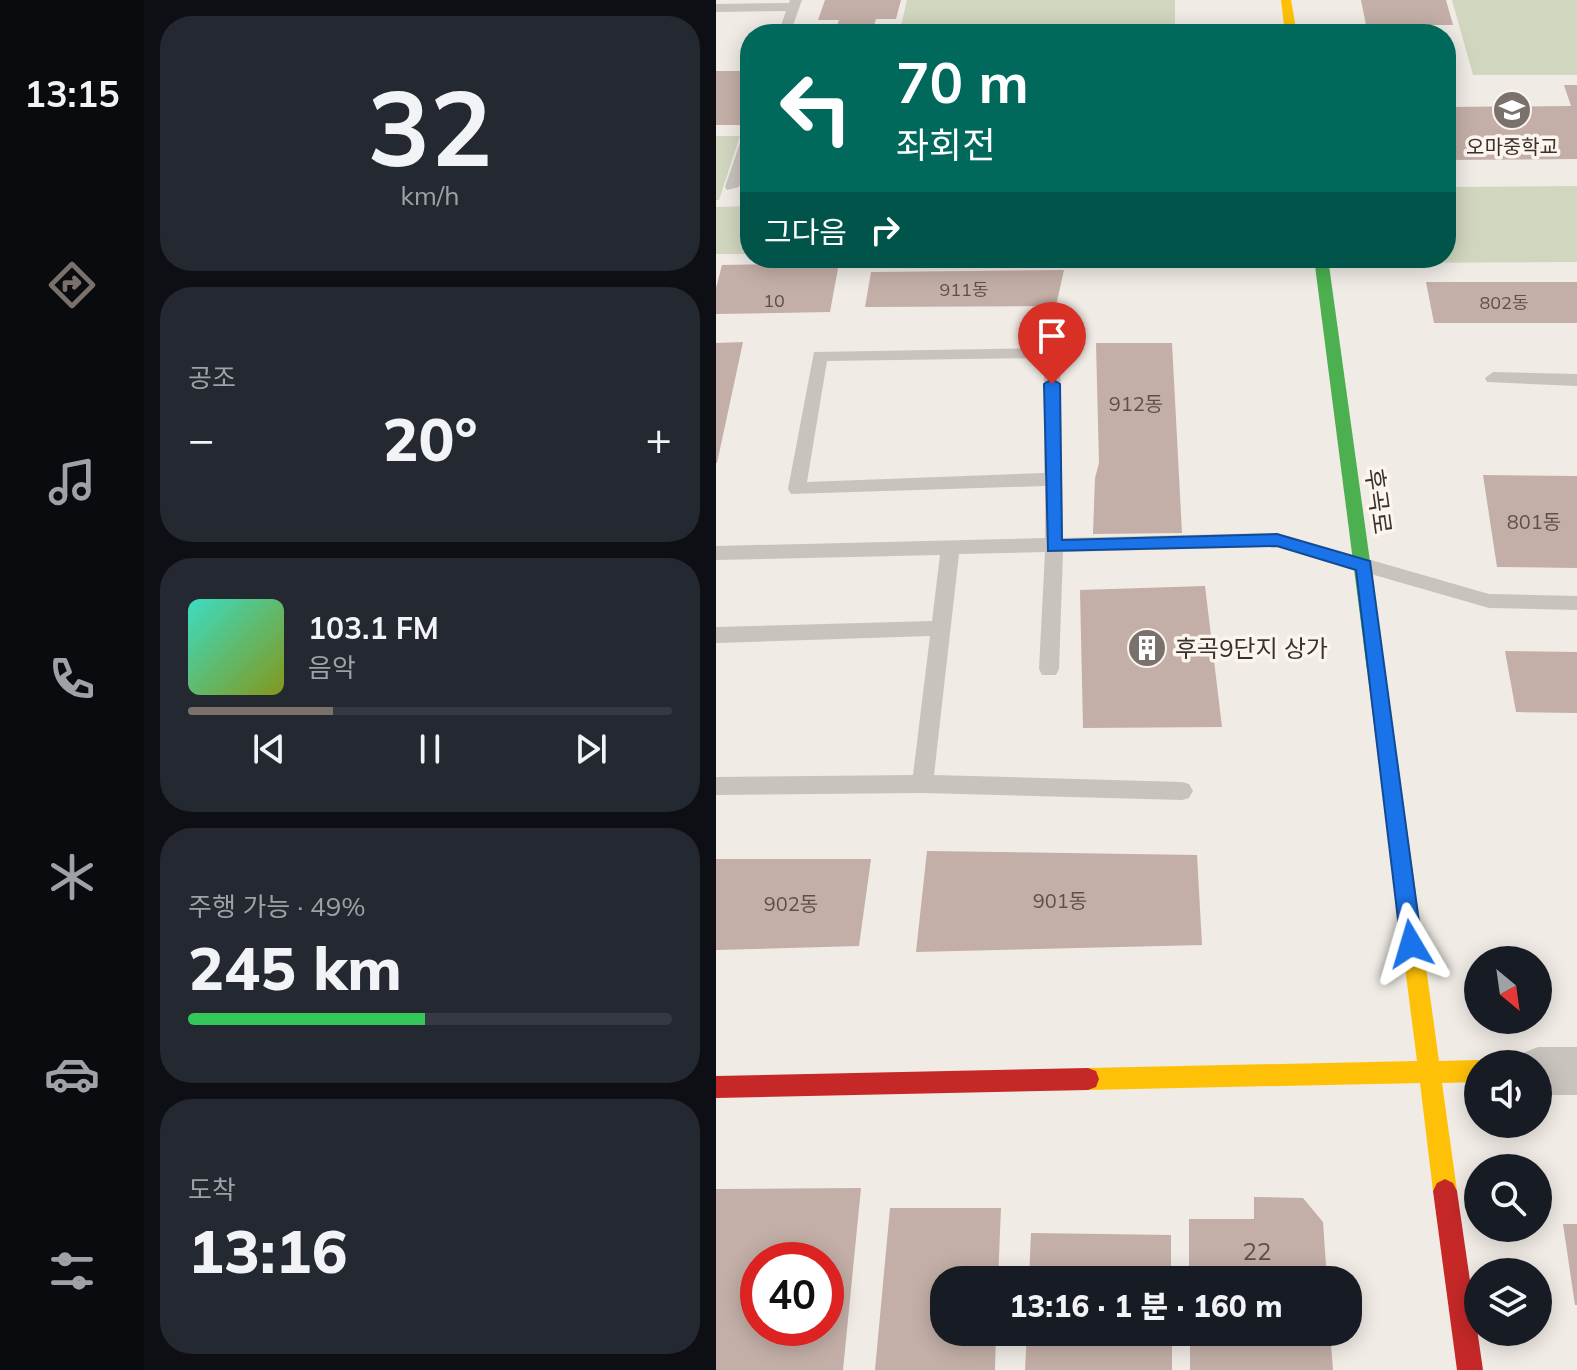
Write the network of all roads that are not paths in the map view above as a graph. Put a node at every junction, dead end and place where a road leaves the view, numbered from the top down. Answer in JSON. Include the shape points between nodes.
{"nodes":[{"id":1,"x":1286,"y":0,"type":"edge"},
{"id":2,"x":795,"y":4,"type":"edge"},
{"id":3,"x":716,"y":8,"type":"edge"},
{"id":4,"x":788,"y":24,"type":"edge"},
{"id":5,"x":1290,"y":24,"type":"edge"},
{"id":6,"x":740,"y":163,"type":"edge"},
{"id":7,"x":732,"y":187,"type":"dead end"},
{"id":8,"x":1322,"y":268,"type":"edge"},
{"id":9,"x":1493,"y":378,"type":"dead end"},
{"id":10,"x":1577,"y":380,"type":"edge"},
{"id":11,"x":1053,"y":479,"type":"junction"},
{"id":12,"x":1054,"y":547,"type":"junction"},
{"id":13,"x":950,"y":548,"type":"junction"},
{"id":14,"x":716,"y":553,"type":"edge"},
{"id":15,"x":1364,"y":566,"type":"junction"},
{"id":16,"x":1577,"y":603,"type":"edge"},
{"id":17,"x":940,"y":628,"type":"junction"},
{"id":18,"x":716,"y":635,"type":"edge"},
{"id":19,"x":1049,"y":669,"type":"dead end"},
{"id":20,"x":922,"y":784,"type":"junction"},
{"id":21,"x":716,"y":786,"type":"edge"},
{"id":22,"x":1182,"y":791,"type":"dead end"},
{"id":23,"x":1427,"y":1071,"type":"junction"},
{"id":24,"x":1464,"y":1071,"type":"edge"},
{"id":25,"x":1552,"y":1071,"type":"edge"},
{"id":26,"x":1577,"y":1071,"type":"edge"},
{"id":27,"x":716,"y":1087,"type":"edge"},
{"id":28,"x":1470,"y":1370,"type":"edge"}],
"edges":[{"from":1,"to":5,"type":"street"},
{"from":2,"to":3,"type":"lane"},
{"from":2,"to":4,"type":"lane"},
{"from":6,"to":7,"type":"lane"},
{"from":8,"to":15,"type":"street","name":"후곡로"},
{"from":9,"to":10,"type":"lane"},
{"from":11,"to":11,"type":"lane","via":[[1052,353],[820,356],[797,489]]},
{"from":11,"to":12,"type":"lane"},
{"from":12,"to":13,"type":"lane"},
{"from":12,"to":15,"type":"lane","via":[[1277,540]]},
{"from":12,"to":19,"type":"lane"},
{"from":13,"to":14,"type":"lane"},
{"from":13,"to":17,"type":"lane"},
{"from":15,"to":16,"type":"lane","via":[[1489,601]]},
{"from":15,"to":23,"type":"street","name":"후곡로"},
{"from":17,"to":18,"type":"lane"},
{"from":17,"to":20,"type":"lane"},
{"from":20,"to":21,"type":"lane"},
{"from":20,"to":22,"type":"lane"},
{"from":23,"to":24,"type":"street"},
{"from":23,"to":27,"type":"street"},
{"from":23,"to":28,"type":"street","name":"후곡로"},
{"from":25,"to":26,"type":"street"}]}
